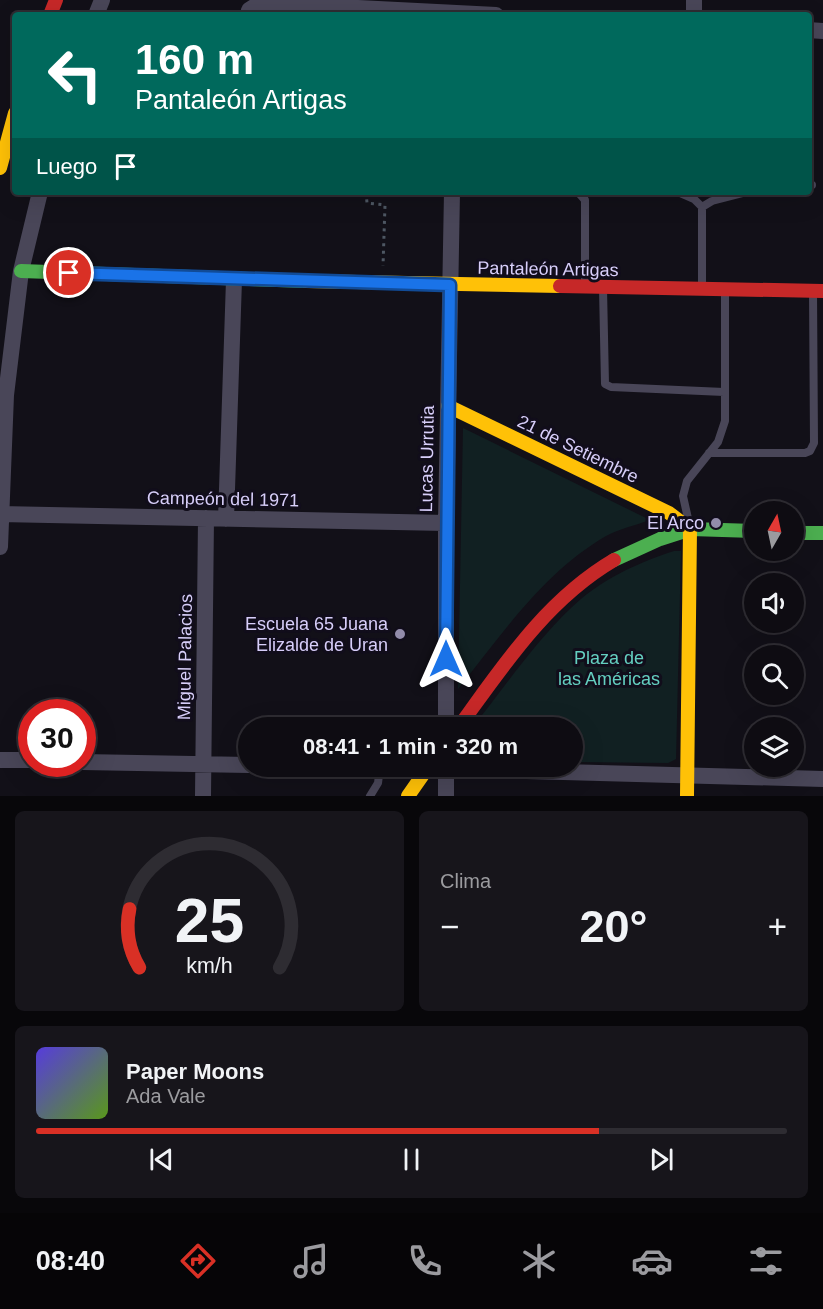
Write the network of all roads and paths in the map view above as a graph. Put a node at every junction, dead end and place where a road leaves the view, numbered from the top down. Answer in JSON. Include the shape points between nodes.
{"nodes":[{"id":1,"x":456,"y":9,"type":"edge"},
{"id":2,"x":249,"y":12,"type":"edge"},
{"id":3,"x":476,"y":12,"type":"edge"},
{"id":4,"x":12,"y":124,"type":"edge"},
{"id":5,"x":0,"y":168,"type":"edge"},
{"id":6,"x":39,"y":195,"type":"edge"},
{"id":7,"x":366,"y":195,"type":"edge"},
{"id":8,"x":452,"y":195,"type":"edge"},
{"id":9,"x":581,"y":195,"type":"edge"},
{"id":10,"x":685,"y":195,"type":"edge"},
{"id":11,"x":735,"y":195,"type":"edge"},
{"id":12,"x":702,"y":207,"type":"junction"},
{"id":13,"x":21,"y":271,"type":"junction"},
{"id":14,"x":234,"y":280,"type":"junction"},
{"id":15,"x":382,"y":283,"type":"junction"},
{"id":16,"x":450,"y":285,"type":"junction"},
{"id":17,"x":585,"y":287,"type":"junction"},
{"id":18,"x":603,"y":288,"type":"junction"},
{"id":19,"x":702,"y":289,"type":"junction"},
{"id":20,"x":725,"y":290,"type":"junction"},
{"id":21,"x":818,"y":291,"type":"edge"},
{"id":22,"x":812,"y":353,"type":"junction"},
{"id":23,"x":823,"y":353,"type":"edge"},
{"id":24,"x":724,"y":392,"type":"junction"},
{"id":25,"x":448,"y":406,"type":"junction"},
{"id":26,"x":709,"y":453,"type":"junction"},
{"id":27,"x":0,"y":514,"type":"edge"},
{"id":28,"x":206,"y":518,"type":"junction"},
{"id":29,"x":226,"y":519,"type":"junction"},
{"id":30,"x":446,"y":523,"type":"junction"},
{"id":31,"x":690,"y":530,"type":"junction"},
{"id":32,"x":744,"y":531,"type":"edge"},
{"id":33,"x":804,"y":532,"type":"edge"},
{"id":34,"x":823,"y":533,"type":"edge"},
{"id":35,"x":0,"y":546,"type":"edge"},
{"id":36,"x":446,"y":717,"type":"edge"},
{"id":37,"x":466,"y":717,"type":"edge"},
{"id":38,"x":0,"y":760,"type":"edge"},
{"id":39,"x":18,"y":760,"type":"edge"},
{"id":40,"x":96,"y":762,"type":"edge"},
{"id":41,"x":204,"y":765,"type":"junction"},
{"id":42,"x":238,"y":765,"type":"edge"},
{"id":43,"x":583,"y":773,"type":"edge"},
{"id":44,"x":687,"y":776,"type":"junction"},
{"id":45,"x":379,"y":777,"type":"edge"},
{"id":46,"x":422,"y":777,"type":"edge"},
{"id":47,"x":447,"y":777,"type":"edge"},
{"id":48,"x":823,"y":779,"type":"edge"},
{"id":49,"x":203,"y":796,"type":"edge"},
{"id":50,"x":370,"y":796,"type":"edge"},
{"id":51,"x":408,"y":796,"type":"edge"},
{"id":52,"x":446,"y":796,"type":"edge"},
{"id":53,"x":687,"y":796,"type":"edge"}],
"edges":[{"from":1,"to":2,"type":"street","via":[[260,3]]},
{"from":1,"to":3,"type":"street"},
{"from":4,"to":5,"type":"main road"},
{"from":6,"to":13,"type":"street"},
{"from":7,"to":15,"type":"path","via":[[367,203],[385,205]]},
{"from":8,"to":16,"type":"street","name":"Lucas Urrutia"},
{"from":9,"to":17,"type":"lane","via":[[585,200]]},
{"from":10,"to":12,"type":"lane"},
{"from":11,"to":12,"type":"lane"},
{"from":12,"to":19,"type":"lane"},
{"from":13,"to":14,"type":"main road","name":"Pantaleón Artigas"},
{"from":13,"to":27,"type":"street","via":[[6,395]]},
{"from":14,"to":15,"type":"main road","name":"Pantaleón Artigas"},
{"from":14,"to":29,"type":"street"},
{"from":15,"to":16,"type":"main road","name":"Pantaleón Artigas"},
{"from":16,"to":17,"type":"main road","name":"Pantaleón Artigas"},
{"from":16,"to":25,"type":"street","name":"Lucas Urrutia"},
{"from":17,"to":18,"type":"main road","name":"Pantaleón Artigas"},
{"from":18,"to":19,"type":"main road","name":"Pantaleón Artigas"},
{"from":18,"to":24,"type":"lane","via":[[605,384]]},
{"from":19,"to":20,"type":"main road","name":"Pantaleón Artigas"},
{"from":20,"to":21,"type":"main road","name":"Pantaleón Artigas"},
{"from":20,"to":24,"type":"lane"},
{"from":21,"to":22,"type":"lane"},
{"from":22,"to":23,"type":"lane"},
{"from":22,"to":26,"type":"lane","via":[[814,443],[810,451]]},
{"from":24,"to":26,"type":"lane","via":[[722,434]]},
{"from":25,"to":30,"type":"street","name":"Lucas Urrutia"},
{"from":25,"to":31,"type":"main road","name":"21 de Setiembre","via":[[669,513]]},
{"from":26,"to":31,"type":"lane","via":[[687,481],[683,496]]},
{"from":27,"to":28,"type":"street","name":"Campeón del 1971"},
{"from":27,"to":35,"type":"street"},
{"from":28,"to":29,"type":"street","name":"Campeón del 1971"},
{"from":28,"to":41,"type":"street","name":"Miguel Palacios"},
{"from":29,"to":30,"type":"street","name":"Campeón del 1971"},
{"from":30,"to":36,"type":"street","name":"Lucas Urrutia"},
{"from":31,"to":32,"type":"main road"},
{"from":31,"to":37,"type":"main road","via":[[610,560],[571,587],[539,621]]},
{"from":31,"to":44,"type":"main road"},
{"from":33,"to":34,"type":"main road"},
{"from":38,"to":39,"type":"street"},
{"from":40,"to":41,"type":"street"},
{"from":41,"to":42,"type":"street"},
{"from":41,"to":49,"type":"street","name":"Miguel Palacios"},
{"from":43,"to":44,"type":"street"},
{"from":44,"to":48,"type":"street"},
{"from":44,"to":53,"type":"main road"},
{"from":45,"to":50,"type":"lane"},
{"from":46,"to":51,"type":"main road"},
{"from":47,"to":52,"type":"street"}]}
